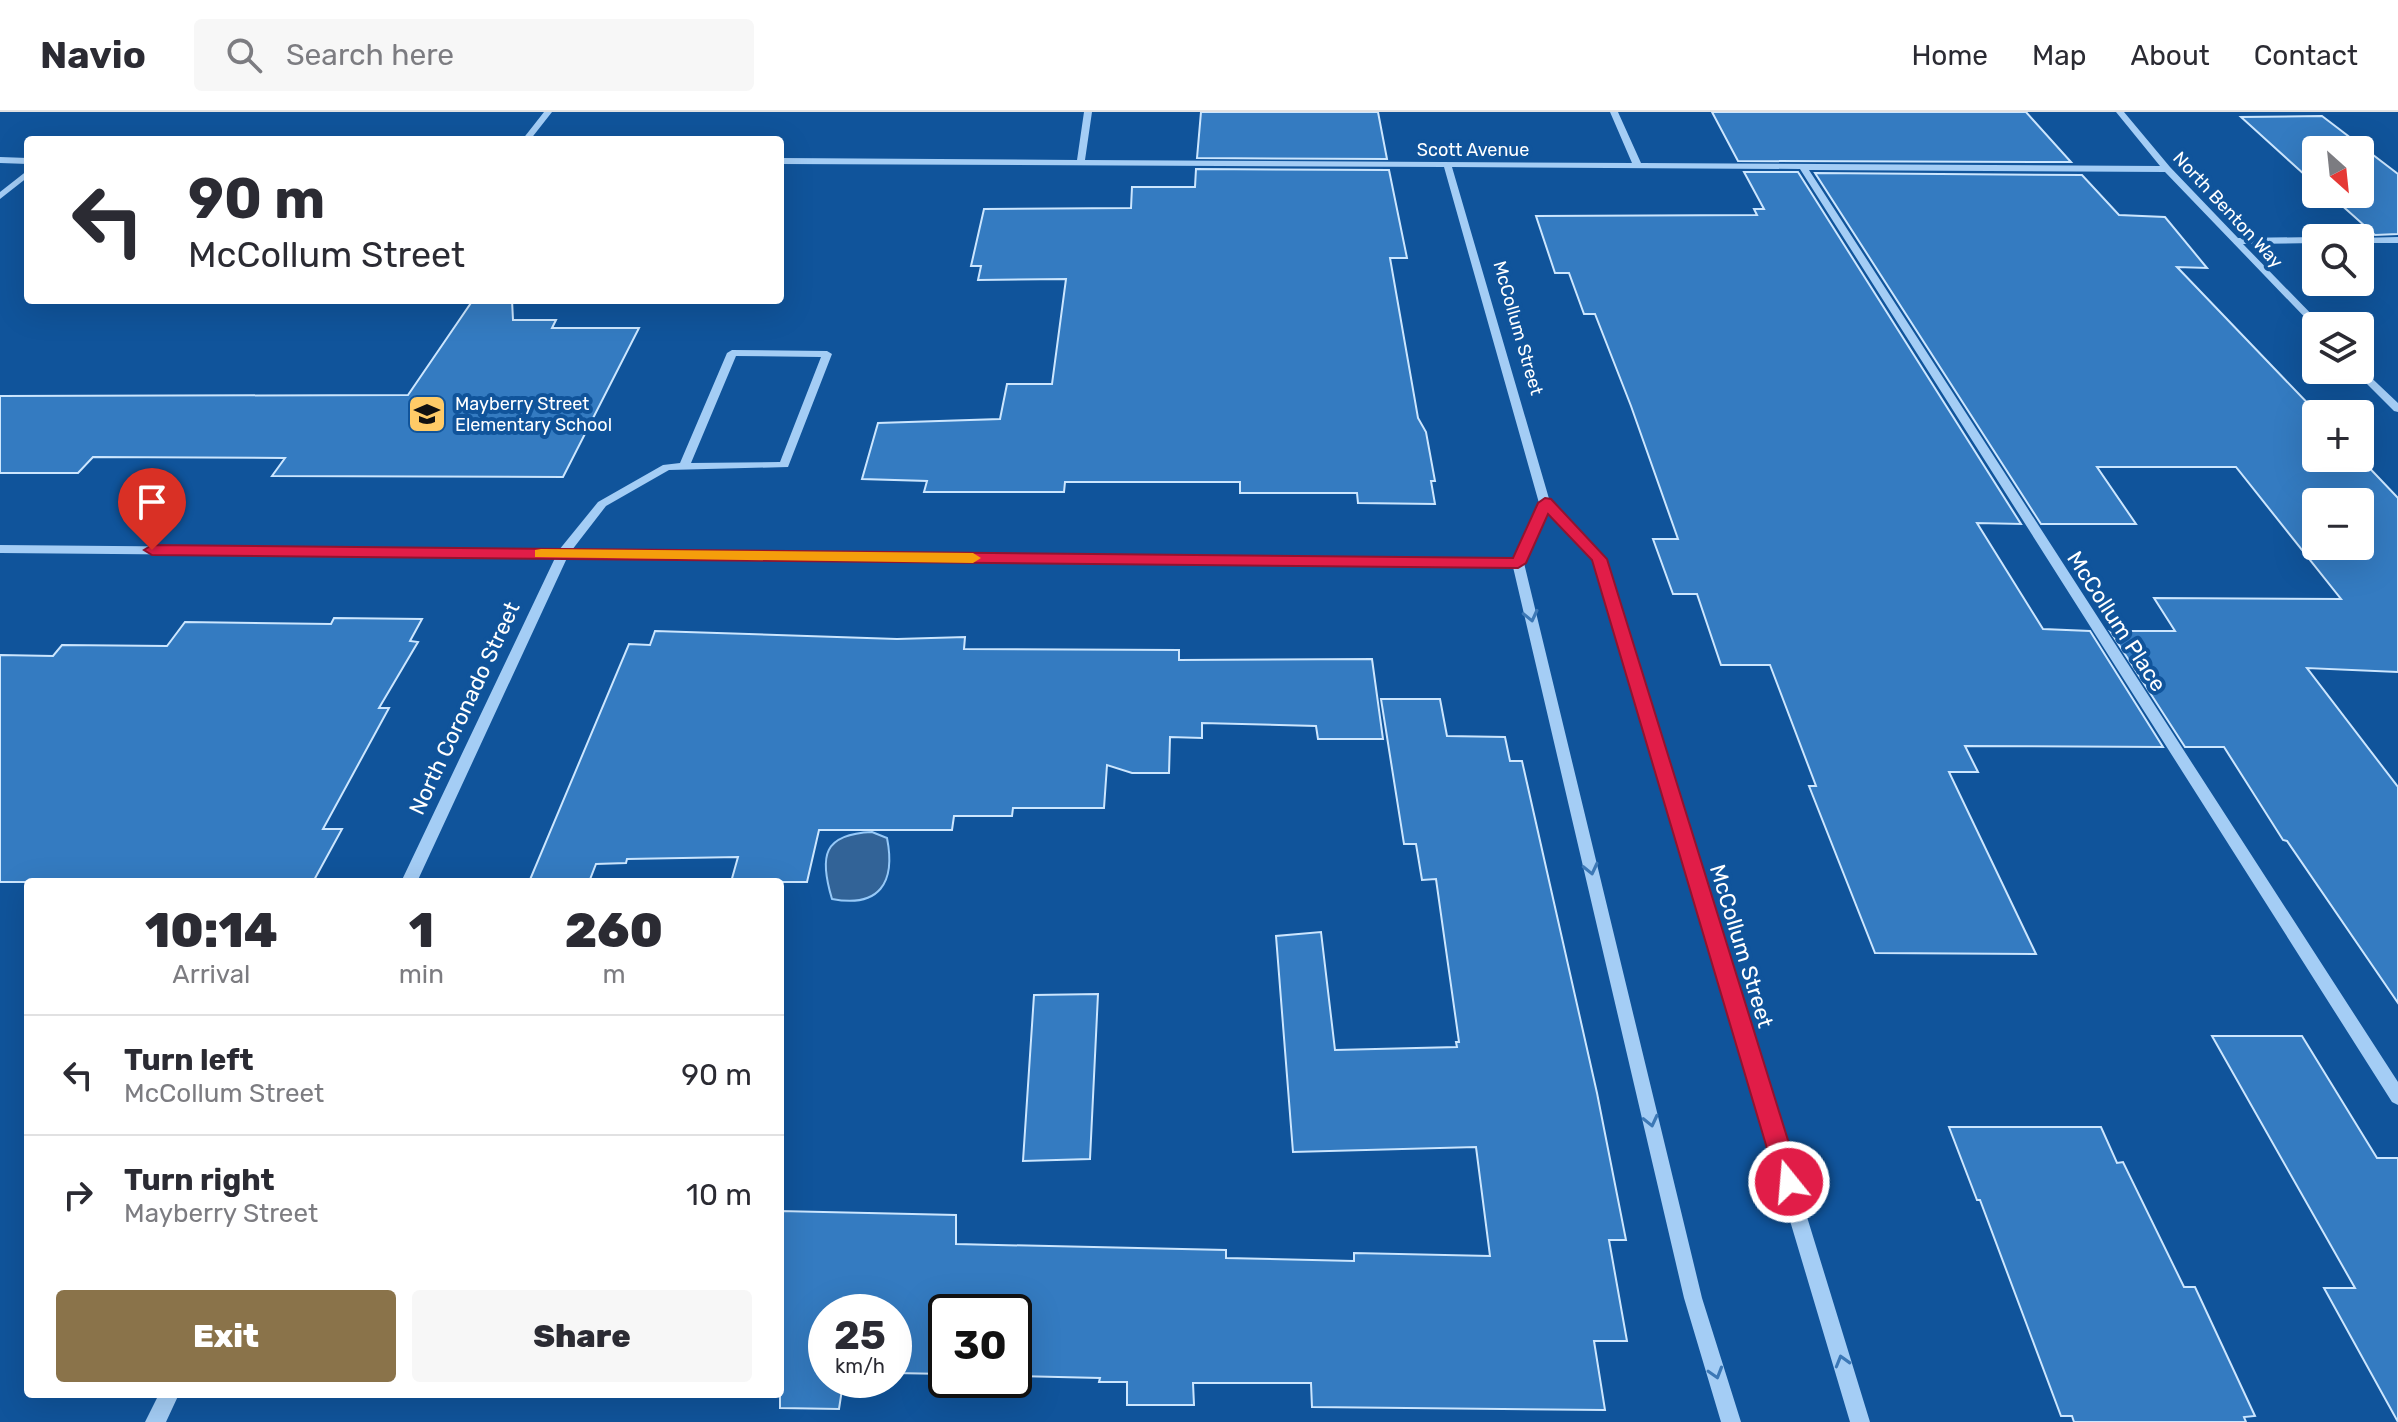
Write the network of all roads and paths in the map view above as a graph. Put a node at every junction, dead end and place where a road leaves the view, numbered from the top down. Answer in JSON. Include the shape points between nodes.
{"nodes":[{"id":1,"x":548,"y":112,"type":"edge"},
{"id":2,"x":1088,"y":112,"type":"edge"},
{"id":3,"x":1614,"y":112,"type":"edge"},
{"id":4,"x":2120,"y":112,"type":"edge"},
{"id":5,"x":529,"y":136,"type":"edge"},
{"id":6,"x":0,"y":160,"type":"edge"},
{"id":7,"x":24,"y":161,"type":"edge"},
{"id":8,"x":784,"y":161,"type":"edge"},
{"id":9,"x":1081,"y":162,"type":"junction"},
{"id":10,"x":1637,"y":165,"type":"junction"},
{"id":11,"x":1448,"y":167,"type":"junction"},
{"id":12,"x":1803,"y":167,"type":"junction"},
{"id":13,"x":2167,"y":169,"type":"junction"},
{"id":14,"x":24,"y":176,"type":"edge"},
{"id":15,"x":0,"y":196,"type":"edge"},
{"id":16,"x":2302,"y":240,"type":"edge"},
{"id":17,"x":2374,"y":240,"type":"edge"},
{"id":18,"x":2398,"y":240,"type":"edge"},
{"id":19,"x":2235,"y":241,"type":"junction"},
{"id":20,"x":2303,"y":312,"type":"edge"},
{"id":21,"x":2373,"y":384,"type":"edge"},
{"id":22,"x":2398,"y":409,"type":"edge"},
{"id":23,"x":684,"y":467,"type":"junction"},
{"id":24,"x":1545,"y":503,"type":"junction"},
{"id":25,"x":0,"y":549,"type":"edge"},
{"id":26,"x":563,"y":554,"type":"junction"},
{"id":27,"x":1518,"y":563,"type":"junction"},
{"id":28,"x":411,"y":878,"type":"edge"},
{"id":29,"x":2398,"y":1097,"type":"edge"},
{"id":30,"x":167,"y":1398,"type":"edge"},
{"id":31,"x":155,"y":1422,"type":"edge"},
{"id":32,"x":1731,"y":1422,"type":"edge"},
{"id":33,"x":1860,"y":1422,"type":"edge"}],
"edges":[{"from":1,"to":5,"type":"street"},
{"from":2,"to":9,"type":"street"},
{"from":3,"to":10,"type":"street"},
{"from":4,"to":13,"type":"street","name":"North Benton Way"},
{"from":6,"to":7,"type":"street"},
{"from":8,"to":9,"type":"street","name":"Scott Avenue"},
{"from":9,"to":11,"type":"street","name":"Scott Avenue"},
{"from":10,"to":11,"type":"street","name":"Scott Avenue"},
{"from":10,"to":12,"type":"street","name":"Scott Avenue"},
{"from":11,"to":24,"type":"street","name":"McCollum Street"},
{"from":12,"to":13,"type":"street","name":"Scott Avenue"},
{"from":12,"to":29,"type":"street","name":"McCollum Place"},
{"from":13,"to":19,"type":"street","name":"North Benton Way"},
{"from":14,"to":15,"type":"street"},
{"from":16,"to":19,"type":"street"},
{"from":17,"to":18,"type":"street"},
{"from":19,"to":20,"type":"street","name":"North Benton Way"},
{"from":21,"to":22,"type":"street"},
{"from":23,"to":23,"type":"street","name":"North Coronado Street","via":[[784,465],[827,354],[732,353]]},
{"from":23,"to":26,"type":"street","name":"North Coronado Street","via":[[667,467],[602,504]]},
{"from":24,"to":27,"type":"street"},
{"from":33,"to":24,"type":"street","name":"McCollum Street","one_way":true,"via":[[1599,559]]},
{"from":25,"to":26,"type":"street"},
{"from":26,"to":27,"type":"street"},
{"from":26,"to":28,"type":"street","name":"North Coronado Street"},
{"from":27,"to":32,"type":"street","one_way":true,"via":[[1693,1298]]},
{"from":30,"to":31,"type":"street"}]}
